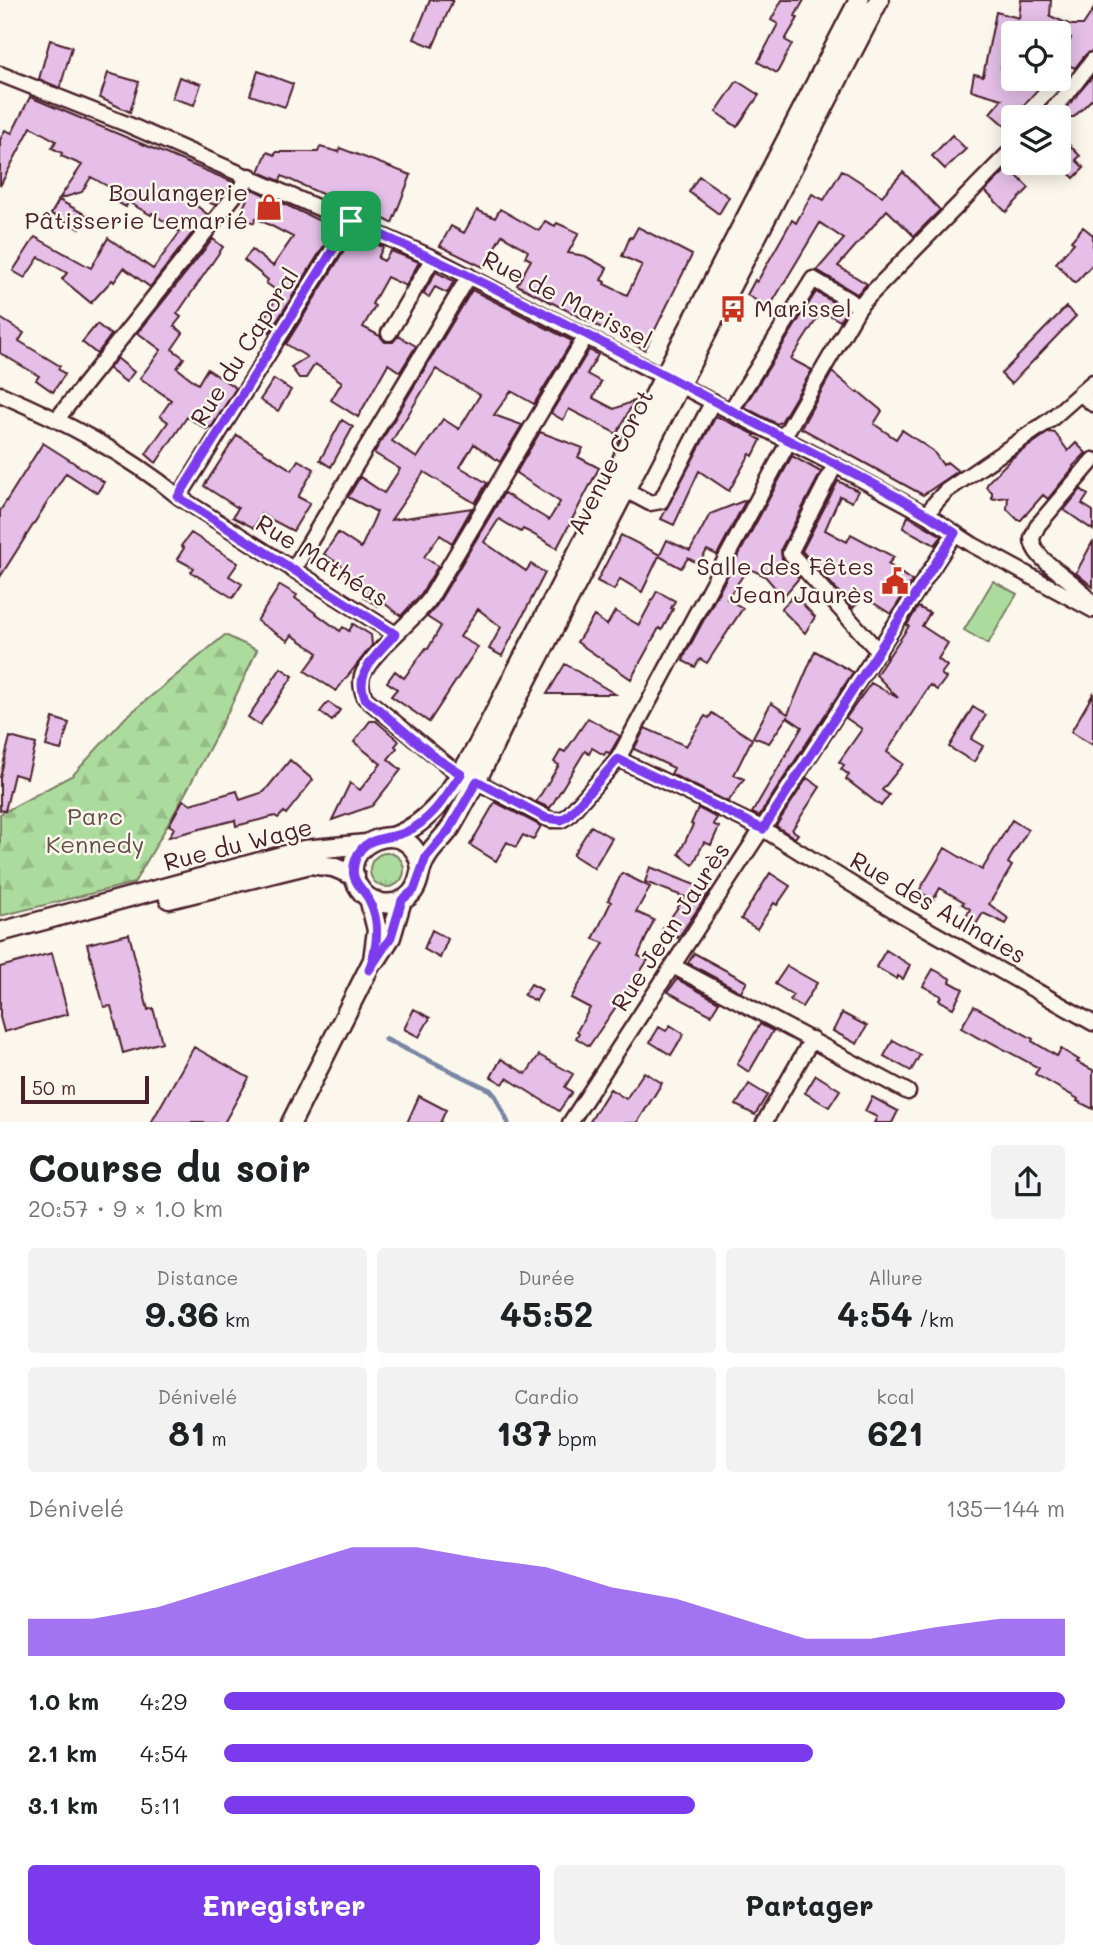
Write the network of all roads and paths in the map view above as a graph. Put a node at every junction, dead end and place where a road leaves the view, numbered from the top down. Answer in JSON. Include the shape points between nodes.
{"nodes":[{"id":1,"x":859,"y":0,"type":"edge"},
{"id":2,"x":879,"y":0,"type":"edge"},
{"id":3,"x":1093,"y":60,"type":"edge"},
{"id":4,"x":0,"y":74,"type":"edge"},
{"id":5,"x":1056,"y":105,"type":"edge"},
{"id":6,"x":1001,"y":161,"type":"edge"},
{"id":7,"x":250,"y":176,"type":"junction"},
{"id":8,"x":351,"y":221,"type":"junction"},
{"id":9,"x":433,"y":258,"type":"junction"},
{"id":10,"x":469,"y":276,"type":"junction"},
{"id":11,"x":860,"y":307,"type":"junction"},
{"id":12,"x":389,"y":333,"type":"dead end"},
{"id":13,"x":586,"y":336,"type":"junction"},
{"id":14,"x":672,"y":379,"type":"junction"},
{"id":15,"x":1093,"y":382,"type":"edge"},
{"id":16,"x":0,"y":394,"type":"edge"},
{"id":17,"x":1081,"y":394,"type":"junction"},
{"id":18,"x":713,"y":401,"type":"junction"},
{"id":19,"x":1093,"y":404,"type":"edge"},
{"id":20,"x":731,"y":410,"type":"junction"},
{"id":21,"x":57,"y":419,"type":"junction"},
{"id":22,"x":786,"y":439,"type":"junction"},
{"id":23,"x":1093,"y":460,"type":"edge"},
{"id":24,"x":835,"y":465,"type":"junction"},
{"id":25,"x":619,"y":487,"type":"junction"},
{"id":26,"x":178,"y":497,"type":"junction"},
{"id":27,"x":927,"y":515,"type":"junction"},
{"id":28,"x":955,"y":533,"type":"junction"},
{"id":29,"x":293,"y":570,"type":"junction"},
{"id":30,"x":1093,"y":608,"type":"edge"},
{"id":31,"x":395,"y":634,"type":"junction"},
{"id":32,"x":879,"y":652,"type":"junction"},
{"id":33,"x":618,"y":759,"type":"junction"},
{"id":34,"x":469,"y":777,"type":"junction"},
{"id":35,"x":763,"y":829,"type":"junction"},
{"id":36,"x":393,"y":837,"type":"junction"},
{"id":37,"x":366,"y":844,"type":"junction"},
{"id":38,"x":421,"y":869,"type":"junction"},
{"id":39,"x":355,"y":876,"type":"junction"},
{"id":40,"x":369,"y":898,"type":"junction"},
{"id":41,"x":402,"y":900,"type":"junction"},
{"id":42,"x":0,"y":932,"type":"edge"},
{"id":43,"x":0,"y":943,"type":"edge"},
{"id":44,"x":673,"y":966,"type":"junction"},
{"id":45,"x":369,"y":970,"type":"junction"},
{"id":46,"x":1093,"y":1023,"type":"edge"},
{"id":47,"x":812,"y":1039,"type":"junction"},
{"id":48,"x":908,"y":1092,"type":"dead end"},
{"id":49,"x":291,"y":1122,"type":"edge"},
{"id":50,"x":570,"y":1122,"type":"edge"},
{"id":51,"x":764,"y":1122,"type":"edge"}],
"edges":[{"from":1,"to":14,"type":"street","name":"Avenue Corot"},
{"from":2,"to":14,"type":"street","name":"Avenue Corot"},
{"from":3,"to":5,"type":"street"},
{"from":4,"to":7,"type":"street","name":"Rue de Marissel"},
{"from":6,"to":11,"type":"street"},
{"from":7,"to":8,"type":"street","name":"Rue de Marissel"},
{"from":7,"to":21,"type":"street"},
{"from":8,"to":9,"type":"street","name":"Rue de Marissel"},
{"from":8,"to":26,"type":"street","name":"Rue du Caporal"},
{"from":9,"to":10,"type":"street","name":"Rue de Marissel"},
{"from":9,"to":12,"type":"street"},
{"from":10,"to":13,"type":"street","name":"Rue de Marissel"},
{"from":10,"to":29,"type":"street"},
{"from":11,"to":20,"type":"street","via":[[813,279]]},
{"from":11,"to":22,"type":"street"},
{"from":13,"to":14,"type":"street","name":"Rue de Marissel"},
{"from":13,"to":31,"type":"street","via":[[429,600]]},
{"from":14,"to":18,"type":"street","name":"Rue de Marissel"},
{"from":14,"to":25,"type":"street","name":"Avenue Corot"},
{"from":15,"to":17,"type":"street"},
{"from":16,"to":21,"type":"street","name":"Rue Mathéas"},
{"from":17,"to":19,"type":"street"},
{"from":17,"to":27,"type":"street","via":[[946,491]]},
{"from":18,"to":20,"type":"street","name":"Rue de Marissel"},
{"from":18,"to":25,"type":"street","via":[[664,499],[650,503]]},
{"from":20,"to":22,"type":"street","name":"Rue de Marissel"},
{"from":21,"to":26,"type":"street","name":"Rue Mathéas","via":[[160,481]]},
{"from":22,"to":24,"type":"street","name":"Rue de Marissel"},
{"from":22,"to":33,"type":"street"},
{"from":23,"to":30,"type":"street","name":"Rue de Marissel","via":[[1034,532],[1032,544],[1036,554],[1088,596]]},
{"from":24,"to":27,"type":"street","name":"Rue de Marissel"},
{"from":24,"to":32,"type":"street","via":[[790,553]]},
{"from":25,"to":34,"type":"street","name":"Avenue Corot"},
{"from":26,"to":29,"type":"street","name":"Rue Mathéas"},
{"from":27,"to":28,"type":"street","name":"Rue de Marissel"},
{"from":28,"to":30,"type":"street","name":"Rue de Marissel"},
{"from":28,"to":32,"type":"street","name":"Rue Jean Jaurès"},
{"from":29,"to":31,"type":"street","name":"Rue Mathéas"},
{"from":31,"to":34,"type":"street","name":"Rue Mathéas","via":[[363,673],[361,685],[369,703],[436,758]]},
{"from":32,"to":35,"type":"street","name":"Rue Jean Jaurès"},
{"from":33,"to":34,"type":"street","name":"Rue Mathéas","via":[[561,820],[546,818]]},
{"from":33,"to":35,"type":"street"},
{"from":34,"to":36,"type":"street","name":"Avenue Corot","via":[[416,827]]},
{"from":34,"to":38,"type":"street","name":"Avenue Corot","via":[[449,830]]},
{"from":35,"to":44,"type":"street","name":"Rue Jean Jaurès"},
{"from":35,"to":46,"type":"street","name":"Rue des Aulnaies","via":[[913,922]]},
{"from":36,"to":37,"type":"street","name":"Avenue Corot"},
{"from":36,"to":38,"type":"street","via":[[414,850]]},
{"from":37,"to":39,"type":"street","via":[[357,856]]},
{"from":37,"to":42,"type":"street","name":"Rue du Wage","via":[[304,850]]},
{"from":38,"to":41,"type":"street","name":"Avenue Corot","via":[[414,890]]},
{"from":39,"to":40,"type":"street","name":"Avenue Corot"},
{"from":39,"to":43,"type":"street","name":"Rue du Wage","via":[[326,865],[302,865]]},
{"from":40,"to":41,"type":"street","via":[[383,903]]},
{"from":40,"to":45,"type":"street","name":"Avenue Corot","via":[[377,930]]},
{"from":41,"to":45,"type":"street","name":"Avenue Corot","via":[[391,937]]},
{"from":44,"to":47,"type":"street"},
{"from":44,"to":50,"type":"street","name":"Rue Jean Jaurès"},
{"from":45,"to":49,"type":"street","name":"Avenue Corot"},
{"from":47,"to":48,"type":"street"},
{"from":47,"to":51,"type":"street"}]}
